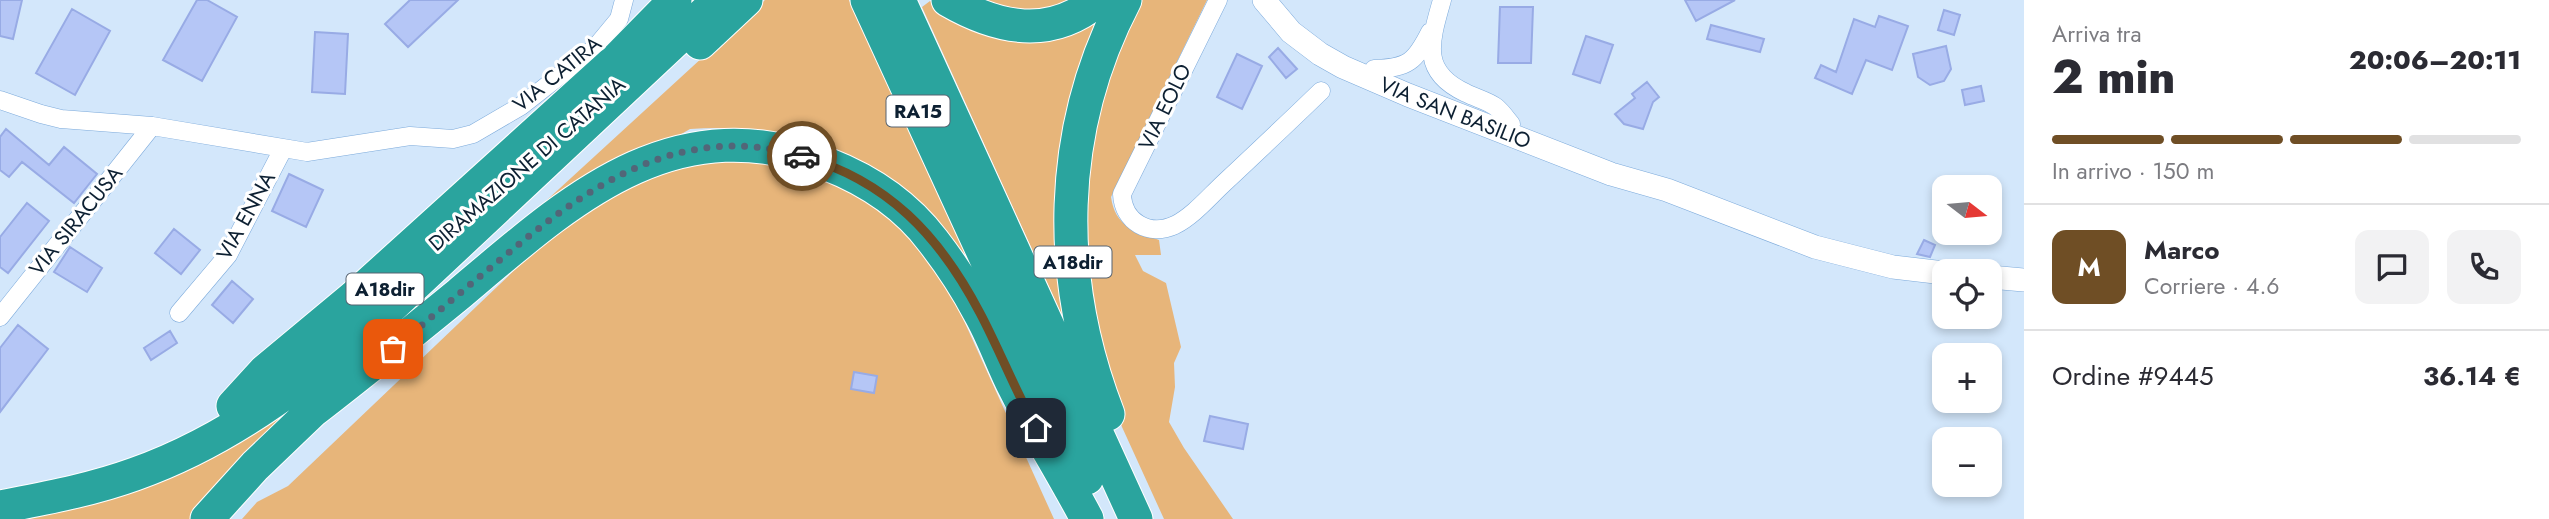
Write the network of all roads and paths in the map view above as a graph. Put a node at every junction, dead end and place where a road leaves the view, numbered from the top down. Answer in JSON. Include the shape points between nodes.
{"nodes":[{"id":1,"x":624,"y":0,"type":"edge"},
{"id":2,"x":675,"y":0,"type":"edge"},
{"id":3,"x":746,"y":0,"type":"edge"},
{"id":4,"x":867,"y":0,"type":"edge"},
{"id":5,"x":899,"y":0,"type":"edge"},
{"id":6,"x":948,"y":0,"type":"edge"},
{"id":7,"x":1098,"y":0,"type":"edge"},
{"id":8,"x":1125,"y":0,"type":"edge"},
{"id":9,"x":1218,"y":0,"type":"edge"},
{"id":10,"x":1264,"y":0,"type":"edge"},
{"id":11,"x":1279,"y":0,"type":"edge"},
{"id":12,"x":1442,"y":0,"type":"edge"},
{"id":13,"x":714,"y":4,"type":"edge"},
{"id":14,"x":1437,"y":20,"type":"junction"},
{"id":15,"x":1374,"y":69,"type":"junction"},
{"id":16,"x":1321,"y":92,"type":"dead end"},
{"id":17,"x":1,"y":101,"type":"edge"},
{"id":18,"x":1511,"y":124,"type":"junction"},
{"id":19,"x":152,"y":126,"type":"junction"},
{"id":20,"x":283,"y":149,"type":"junction"},
{"id":21,"x":1667,"y":190,"type":"junction"},
{"id":22,"x":462,"y":266,"type":"junction"},
{"id":23,"x":1932,"y":272,"type":"edge"},
{"id":24,"x":2002,"y":278,"type":"edge"},
{"id":25,"x":2024,"y":280,"type":"edge"},
{"id":26,"x":179,"y":313,"type":"dead end"},
{"id":27,"x":0,"y":317,"type":"edge"},
{"id":28,"x":393,"y":349,"type":"junction"},
{"id":29,"x":233,"y":406,"type":"junction"},
{"id":30,"x":310,"y":413,"type":"junction"},
{"id":31,"x":1089,"y":477,"type":"junction"},
{"id":32,"x":0,"y":489,"type":"edge"},
{"id":33,"x":0,"y":507,"type":"edge"},
{"id":34,"x":207,"y":519,"type":"edge"},
{"id":35,"x":229,"y":519,"type":"edge"},
{"id":36,"x":1082,"y":519,"type":"edge"},
{"id":37,"x":1087,"y":519,"type":"edge"},
{"id":38,"x":1105,"y":519,"type":"edge"},
{"id":39,"x":1136,"y":519,"type":"edge"},
{"id":40,"x":1153,"y":519,"type":"edge"}],
"edges":[{"from":1,"to":20,"type":"street","name":"VIA CATIRA","via":[[619,19],[595,48],[520,106],[474,134],[453,139],[410,136],[307,152]]},
{"from":2,"to":29,"type":"highway","via":[[616,60],[354,297],[265,371]]},
{"from":3,"to":22,"type":"highway","name":"DIRAMAZIONE DI CATANIA","number":"A18dir"},
{"from":4,"to":31,"type":"highway","number":"RA15"},
{"from":5,"to":31,"type":"highway","number":"RA15"},
{"from":6,"to":7,"type":"highway","via":[[990,20],[1042,26],[1072,18]]},
{"from":8,"to":40,"type":"highway","number":"A18dir","via":[[1101,49],[1082,113],[1072,186],[1072,247],[1088,352]]},
{"from":9,"to":16,"type":"street","name":"VIA EOLO","via":[[1122,194],[1126,215],[1141,226],[1175,225]]},
{"from":10,"to":21,"type":"street","name":"VIA SAN BASILIO","via":[[1291,32],[1343,67],[1599,170]]},
{"from":11,"to":15,"type":"street","name":"VIA SAN BASILIO","via":[[1298,23],[1328,46]]},
{"from":12,"to":14,"type":"street"},
{"from":13,"to":29,"type":"highway","name":"DIRAMAZIONE DI CATANIA","number":"A18dir","via":[[572,122],[333,335]]},
{"from":13,"to":33,"type":"highway","via":[[394,304],[288,391],[198,446],[136,474]]},
{"from":14,"to":15,"type":"street","via":[[1415,60],[1404,66]]},
{"from":14,"to":18,"type":"street","via":[[1433,64],[1439,76],[1495,106]]},
{"from":15,"to":18,"type":"street","name":"VIA SAN BASILIO"},
{"from":17,"to":19,"type":"street","via":[[61,119]]},
{"from":18,"to":21,"type":"street","name":"VIA SAN BASILIO","via":[[1618,165]]},
{"from":19,"to":20,"type":"street"},
{"from":19,"to":27,"type":"street","name":"VIA SIRACUSA"},
{"from":20,"to":26,"type":"street","name":"VIA ENNA","via":[[228,255]]},
{"from":21,"to":23,"type":"street","name":"VIA SAN BASILIO","via":[[1815,247],[1893,267]]},
{"from":22,"to":28,"type":"highway"},
{"from":22,"to":30,"type":"highway","name":"DIRAMAZIONE DI CATANIA","number":"A18dir"},
{"from":24,"to":25,"type":"street"},
{"from":28,"to":30,"type":"highway"},
{"from":28,"to":31,"type":"highway","via":[[532,233],[607,180],[687,151],[729,146],[776,149],[818,160],[864,181],[900,205],[932,239],[980,312],[1014,388]]},
{"from":28,"to":35,"type":"highway"},
{"from":29,"to":32,"type":"highway","name":"DIRAMAZIONE DI CATANIA","number":"A18dir","via":[[188,432],[128,457]]},
{"from":30,"to":34,"type":"highway","name":"DIRAMAZIONE DI CATANIA","number":"A18dir"},
{"from":31,"to":36,"type":"highway"},
{"from":31,"to":37,"type":"highway"},
{"from":31,"to":38,"type":"highway"},
{"from":31,"to":39,"type":"highway"}]}
